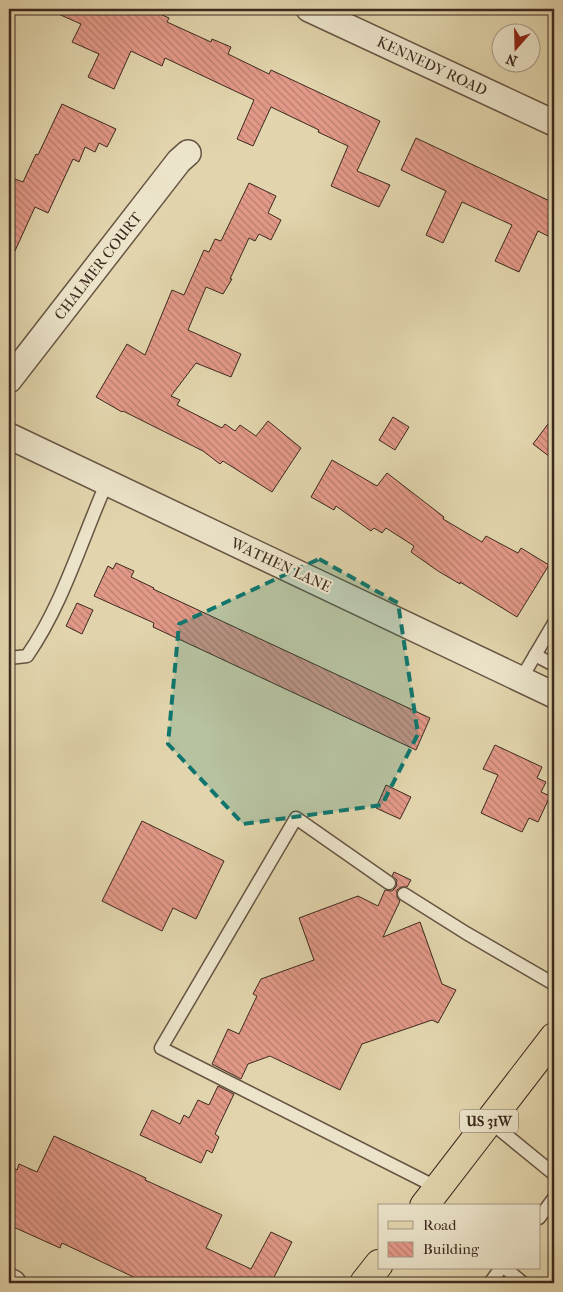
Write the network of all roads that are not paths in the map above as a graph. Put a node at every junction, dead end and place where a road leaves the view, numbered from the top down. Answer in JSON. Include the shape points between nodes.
{"nodes":[{"id":1,"x":310,"y":9,"type":"edge"},
{"id":2,"x":554,"y":123,"type":"edge"},
{"id":3,"x":188,"y":153,"type":"dead end"},
{"id":4,"x":9,"y":380,"type":"edge"},
{"id":5,"x":9,"y":436,"type":"edge"},
{"id":6,"x":107,"y":482,"type":"junction"},
{"id":7,"x":554,"y":623,"type":"edge"},
{"id":8,"x":535,"y":655,"type":"junction"},
{"id":9,"x":9,"y":658,"type":"edge"},
{"id":10,"x":554,"y":665,"type":"edge"},
{"id":11,"x":521,"y":679,"type":"junction"},
{"id":12,"x":554,"y":695,"type":"edge"},
{"id":13,"x":389,"y":883,"type":"dead end"},
{"id":14,"x":404,"y":894,"type":"dead end"},
{"id":15,"x":554,"y":984,"type":"edge"},
{"id":16,"x":554,"y":1037,"type":"edge"},
{"id":17,"x":489,"y":1120,"type":"junction"},
{"id":18,"x":554,"y":1174,"type":"edge"},
{"id":19,"x":431,"y":1197,"type":"edge"},
{"id":20,"x":554,"y":1198,"type":"edge"},
{"id":21,"x":540,"y":1217,"type":"edge"},
{"id":22,"x":378,"y":1265,"type":"edge"},
{"id":23,"x":500,"y":1270,"type":"edge"},
{"id":24,"x":507,"y":1270,"type":"edge"},
{"id":25,"x":9,"y":1281,"type":"edge"},
{"id":26,"x":14,"y":1283,"type":"edge"},
{"id":27,"x":364,"y":1283,"type":"edge"},
{"id":28,"x":490,"y":1283,"type":"edge"},
{"id":29,"x":523,"y":1283,"type":"edge"}],
"edges":[{"from":1,"to":2,"type":"street","name":"KENNEDY ROAD"},
{"from":3,"to":4,"type":"street","name":"CHALMER COURT"},
{"from":5,"to":6,"type":"street","name":"WATHEN LANE"},
{"from":6,"to":9,"type":"lane","via":[[63,592],[40,637],[26,656]]},
{"from":6,"to":11,"type":"street","name":"WATHEN LANE"},
{"from":7,"to":8,"type":"lane"},
{"from":8,"to":10,"type":"lane"},
{"from":8,"to":11,"type":"lane"},
{"from":11,"to":12,"type":"street","name":"WATHEN LANE"},
{"from":13,"to":19,"type":"lane","via":[[296,818],[161,1048]]},
{"from":14,"to":15,"type":"lane"},
{"from":16,"to":17,"type":"main road","number":"US 31W"},
{"from":17,"to":18,"type":"lane"},
{"from":17,"to":19,"type":"main road","number":"US 31W"},
{"from":20,"to":21,"type":"lane"},
{"from":22,"to":27,"type":"main road"},
{"from":23,"to":28,"type":"lane"},
{"from":24,"to":29,"type":"lane"},
{"from":25,"to":26,"type":"street"}]}
